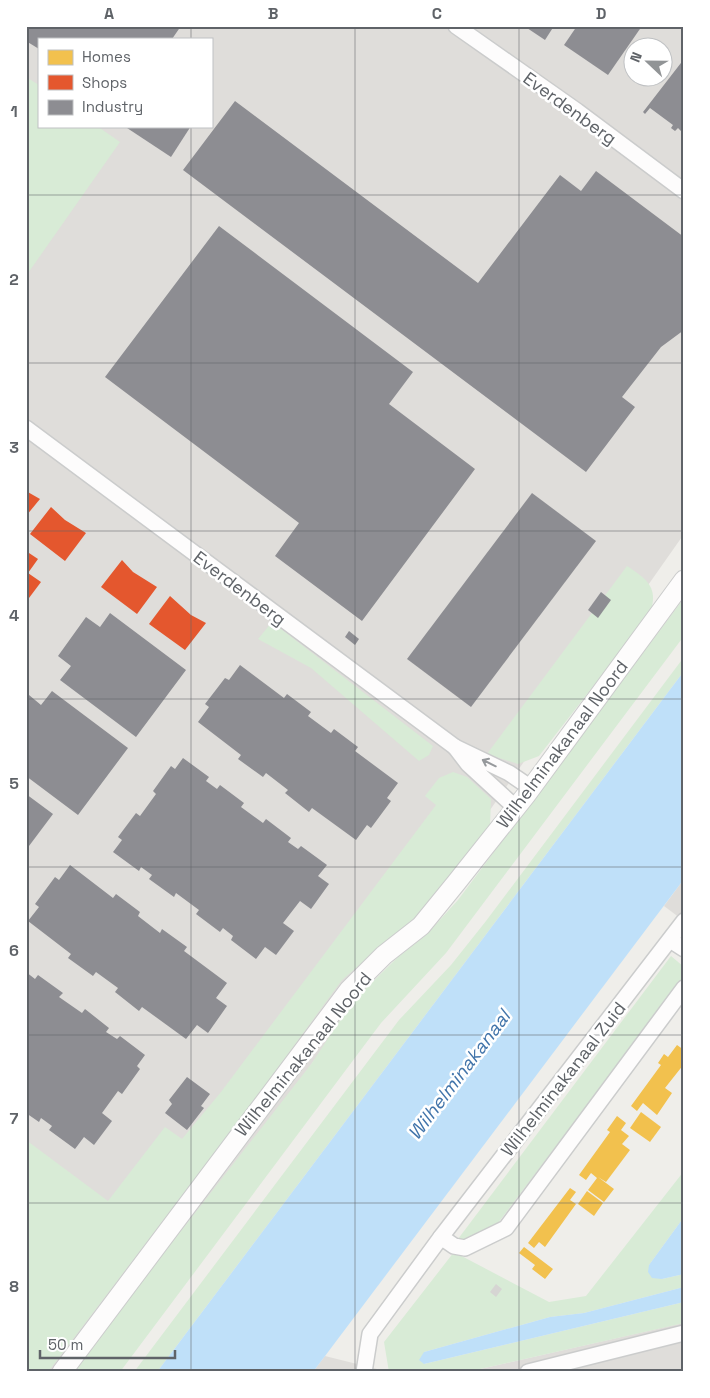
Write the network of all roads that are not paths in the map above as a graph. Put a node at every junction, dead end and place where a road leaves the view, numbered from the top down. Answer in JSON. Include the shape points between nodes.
{"nodes":[{"id":1,"x":456,"y":26,"type":"edge"},
{"id":2,"x":684,"y":191,"type":"edge"},
{"id":3,"x":26,"y":428,"type":"edge"},
{"id":4,"x":684,"y":580,"type":"edge"},
{"id":5,"x":455,"y":747,"type":"junction"},
{"id":6,"x":530,"y":788,"type":"junction"},
{"id":7,"x":516,"y":808,"type":"junction"},
{"id":8,"x":684,"y":921,"type":"edge"},
{"id":9,"x":670,"y":940,"type":"junction"},
{"id":10,"x":684,"y":949,"type":"edge"},
{"id":11,"x":684,"y":988,"type":"edge"},
{"id":12,"x":441,"y":1237,"type":"junction"},
{"id":13,"x":684,"y":1333,"type":"edge"},
{"id":14,"x":62,"y":1372,"type":"edge"},
{"id":15,"x":364,"y":1372,"type":"edge"},
{"id":16,"x":528,"y":1372,"type":"edge"}],
"edges":[{"from":1,"to":2,"type":"street","name":"Everdenberg"},
{"from":3,"to":5,"type":"street","name":"Everdenberg"},
{"from":4,"to":6,"type":"street","name":"Wilhelminakanaal Noord"},
{"from":6,"to":5,"type":"street","name":"Everdenberg","one_way":true,"via":[[509,773]]},
{"from":5,"to":7,"type":"street","name":"Everdenberg","via":[[468,764]]},
{"from":6,"to":7,"type":"street","name":"Wilhelminakanaal Noord"},
{"from":7,"to":14,"type":"street","name":"Wilhelminakanaal Noord","via":[[421,926],[384,955],[349,990]]},
{"from":8,"to":9,"type":"street","name":"Wilhelminakanaal Zuid"},
{"from":9,"to":10,"type":"street"},
{"from":9,"to":12,"type":"street","name":"Wilhelminakanaal Zuid"},
{"from":11,"to":12,"type":"street","via":[[506,1228],[465,1248],[454,1246]]},
{"from":12,"to":15,"type":"street","name":"Wilhelminakanaal Zuid","via":[[370,1334]]},
{"from":13,"to":16,"type":"street"}]}
